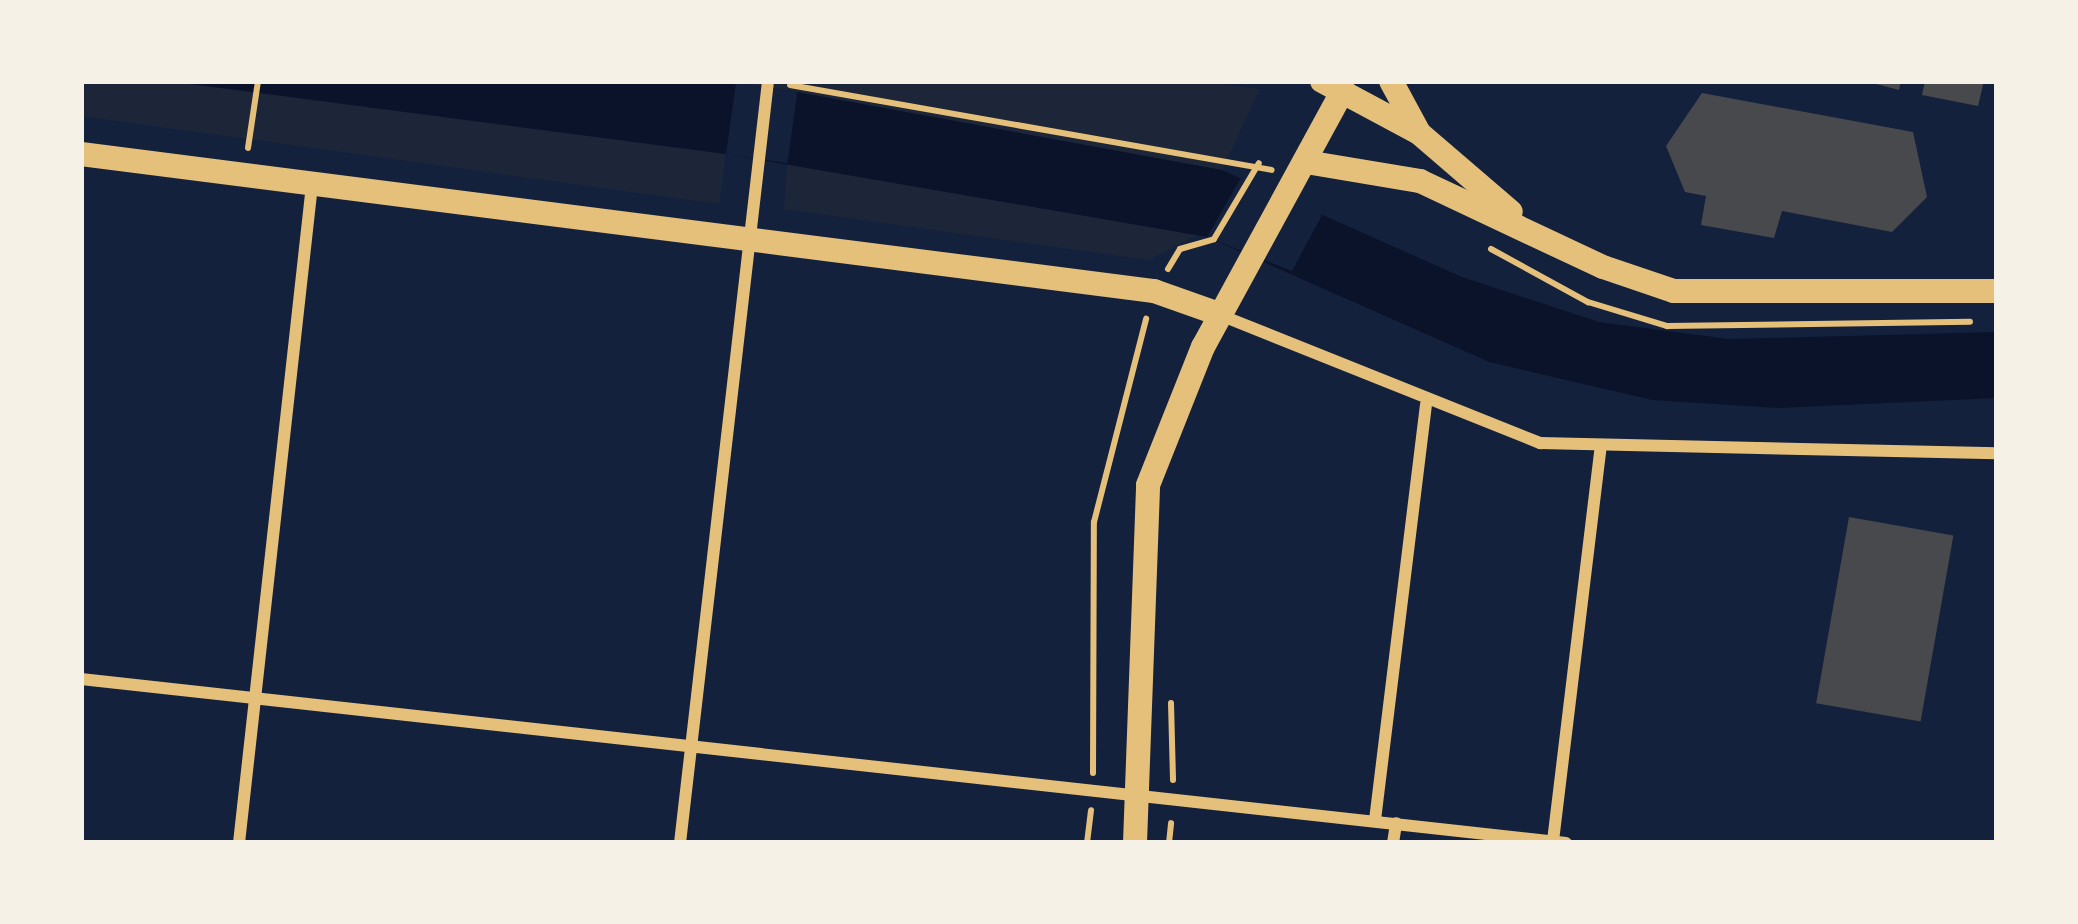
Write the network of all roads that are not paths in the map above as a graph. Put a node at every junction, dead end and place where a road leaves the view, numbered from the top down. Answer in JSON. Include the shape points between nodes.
{"nodes":[{"id":1,"x":1391,"y":81,"type":"edge"},
{"id":2,"x":768,"y":83,"type":"edge"},
{"id":3,"x":1332,"y":86,"type":"edge"},
{"id":4,"x":1419,"y":134,"type":"junction"},
{"id":5,"x":81,"y":154,"type":"edge"},
{"id":6,"x":1306,"y":162,"type":"junction"},
{"id":7,"x":312,"y":185,"type":"junction"},
{"id":8,"x":1529,"y":228,"type":"junction"},
{"id":9,"x":748,"y":240,"type":"junction"},
{"id":10,"x":1997,"y":291,"type":"edge"},
{"id":11,"x":1219,"y":314,"type":"junction"},
{"id":12,"x":1426,"y":404,"type":"junction"},
{"id":13,"x":1600,"y":450,"type":"junction"},
{"id":14,"x":1997,"y":453,"type":"edge"},
{"id":15,"x":81,"y":679,"type":"edge"},
{"id":16,"x":256,"y":698,"type":"junction"},
{"id":17,"x":690,"y":750,"type":"junction"},
{"id":18,"x":1136,"y":796,"type":"junction"},
{"id":19,"x":1375,"y":820,"type":"junction"},
{"id":20,"x":1396,"y":823,"type":"junction"},
{"id":21,"x":1553,"y":842,"type":"edge"},
{"id":22,"x":239,"y":843,"type":"edge"},
{"id":23,"x":680,"y":843,"type":"edge"},
{"id":24,"x":1135,"y":843,"type":"edge"},
{"id":25,"x":1393,"y":843,"type":"edge"},
{"id":26,"x":1566,"y":843,"type":"edge"}],
"edges":[{"from":1,"to":4,"type":"main road"},
{"from":2,"to":9,"type":"street"},
{"from":3,"to":4,"type":"main road"},
{"from":3,"to":6,"type":"main road"},
{"from":4,"to":8,"type":"main road"},
{"from":5,"to":7,"type":"main road"},
{"from":6,"to":8,"type":"main road","via":[[1403,176]]},
{"from":6,"to":11,"type":"main road"},
{"from":7,"to":9,"type":"main road"},
{"from":7,"to":16,"type":"street"},
{"from":8,"to":10,"type":"main road","via":[[1603,267],[1674,291]]},
{"from":9,"to":11,"type":"main road","via":[[1154,291]]},
{"from":9,"to":17,"type":"street"},
{"from":11,"to":12,"type":"street"},
{"from":11,"to":18,"type":"main road","via":[[1148,485]]},
{"from":12,"to":13,"type":"street","via":[[1540,443]]},
{"from":12,"to":19,"type":"street"},
{"from":13,"to":14,"type":"street","via":[[1767,443]]},
{"from":13,"to":21,"type":"street"},
{"from":15,"to":16,"type":"street"},
{"from":16,"to":17,"type":"street"},
{"from":16,"to":22,"type":"street"},
{"from":17,"to":18,"type":"street"},
{"from":17,"to":23,"type":"street"},
{"from":18,"to":19,"type":"street"},
{"from":18,"to":24,"type":"main road"},
{"from":19,"to":20,"type":"street"},
{"from":20,"to":21,"type":"street"},
{"from":20,"to":25,"type":"street"},
{"from":21,"to":26,"type":"street"}]}
